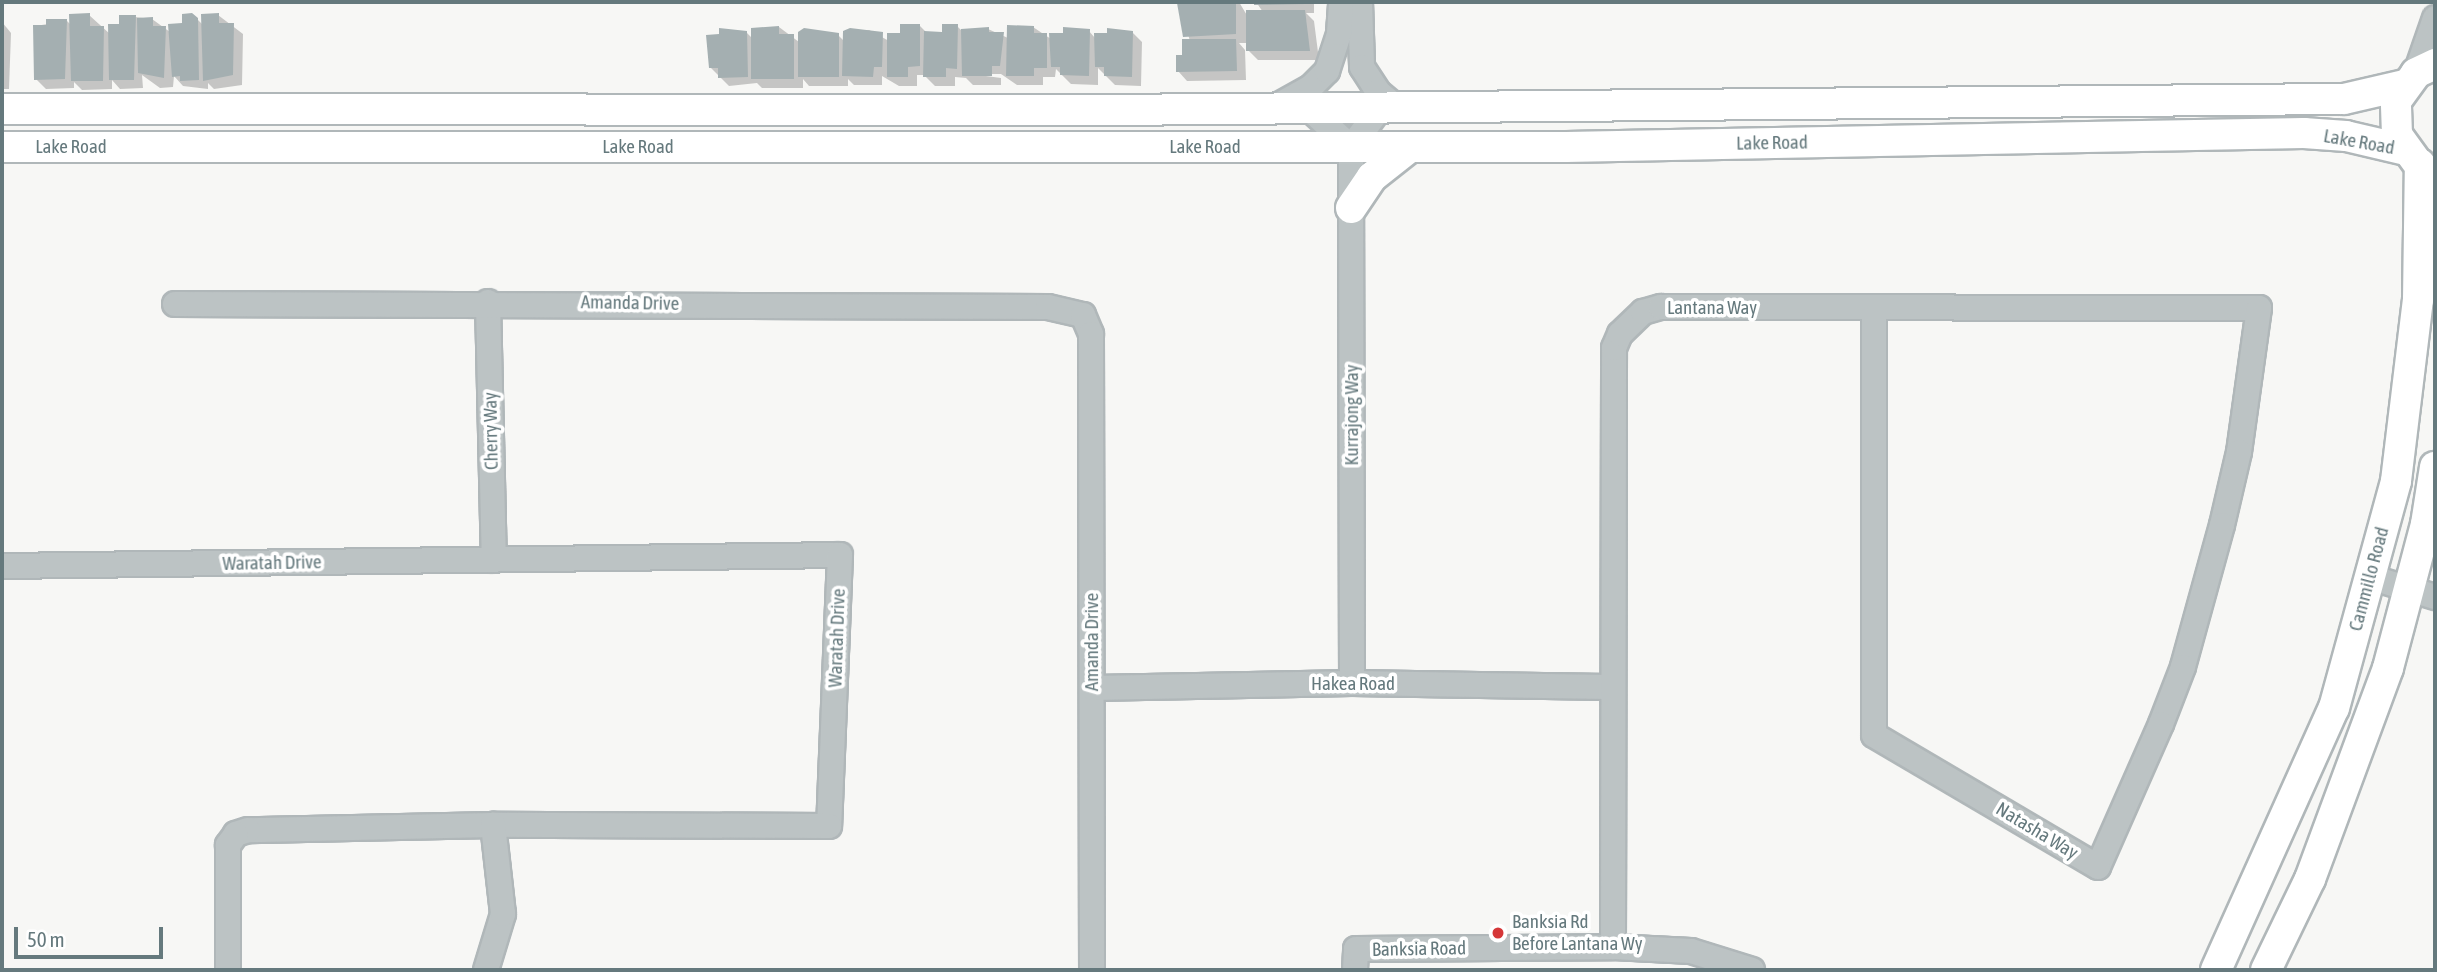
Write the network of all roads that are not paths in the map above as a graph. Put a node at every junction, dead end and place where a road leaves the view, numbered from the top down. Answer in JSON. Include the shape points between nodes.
{"nodes":[{"id":1,"x":1341,"y":2,"type":"edge"},
{"id":2,"x":1360,"y":2,"type":"edge"},
{"id":3,"x":2435,"y":18,"type":"edge"},
{"id":4,"x":2418,"y":74,"type":"edge"},
{"id":5,"x":1291,"y":106,"type":"junction"},
{"id":6,"x":1388,"y":107,"type":"junction"},
{"id":7,"x":2,"y":110,"type":"edge"},
{"id":8,"x":1410,"y":146,"type":"junction"},
{"id":9,"x":2,"y":147,"type":"edge"},
{"id":10,"x":1352,"y":147,"type":"junction"},
{"id":11,"x":2420,"y":161,"type":"edge"},
{"id":12,"x":1351,"y":208,"type":"junction"},
{"id":13,"x":488,"y":302,"type":"junction"},
{"id":14,"x":175,"y":304,"type":"dead end"},
{"id":15,"x":2259,"y":308,"type":"joint"},
{"id":16,"x":1874,"y":309,"type":"junction"},
{"id":17,"x":2435,"y":467,"type":"edge"},
{"id":18,"x":494,"y":560,"type":"junction"},
{"id":19,"x":2,"y":566,"type":"edge"},
{"id":20,"x":2370,"y":577,"type":"junction"},
{"id":21,"x":2422,"y":593,"type":"edge"},
{"id":22,"x":1352,"y":683,"type":"junction"},
{"id":23,"x":1613,"y":687,"type":"junction"},
{"id":24,"x":1093,"y":688,"type":"junction"},
{"id":25,"x":493,"y":825,"type":"junction"},
{"id":26,"x":1613,"y":947,"type":"junction"},
{"id":27,"x":228,"y":970,"type":"edge"},
{"id":28,"x":486,"y":970,"type":"edge"},
{"id":29,"x":1092,"y":970,"type":"edge"},
{"id":30,"x":1356,"y":970,"type":"edge"},
{"id":31,"x":1752,"y":970,"type":"edge"},
{"id":32,"x":2216,"y":970,"type":"edge"},
{"id":33,"x":2266,"y":970,"type":"edge"}],
"edges":[{"from":1,"to":5,"type":"street","via":[[1339,33],[1327,71]]},
{"from":2,"to":6,"type":"street","via":[[1362,67]]},
{"from":3,"to":4,"type":"street"},
{"from":4,"to":6,"type":"main road","name":"Lake Road","via":[[2344,99]]},
{"from":4,"to":11,"type":"main road","via":[[2394,118]]},
{"from":5,"to":6,"type":"main road","name":"Lake Road"},
{"from":5,"to":7,"type":"main road","name":"Lake Road"},
{"from":5,"to":10,"type":"street"},
{"from":6,"to":10,"type":"street"},
{"from":8,"to":10,"type":"main road","name":"Lake Road"},
{"from":8,"to":11,"type":"main road","name":"Lake Road","via":[[2304,133],[2346,136]]},
{"from":8,"to":12,"type":"main road","via":[[1372,177]]},
{"from":9,"to":10,"type":"main road","name":"Lake Road"},
{"from":10,"to":12,"type":"street","name":"Kurrajong Way"},
{"from":11,"to":20,"type":"main road","name":"Cammillo Road","via":[[2418,300],[2396,481]]},
{"from":12,"to":22,"type":"street","name":"Kurrajong Way"},
{"from":13,"to":14,"type":"street","name":"Amanda Drive"},
{"from":13,"to":18,"type":"street","name":"Cherry Way"},
{"from":13,"to":24,"type":"street","name":"Amanda Drive","via":[[1089,309]]},
{"from":15,"to":16,"type":"street","name":"Lantana Way"},
{"from":15,"to":16,"type":"street","name":"Natasha Way","via":[[2239,452],[2202,605],[2183,667],[2098,867],[1874,735]]},
{"from":16,"to":23,"type":"street","name":"Lantana Way","via":[[1661,307],[1643,312],[1620,334],[1614,348]]},
{"from":17,"to":21,"type":"main road"},
{"from":18,"to":19,"type":"street","name":"Waratah Drive"},
{"from":18,"to":25,"type":"street","name":"Waratah Drive","via":[[840,555],[829,826]]},
{"from":20,"to":21,"type":"street"},
{"from":20,"to":32,"type":"main road","name":"Cammillo Road","via":[[2334,708]]},
{"from":21,"to":33,"type":"main road","via":[[2310,879]]},
{"from":22,"to":23,"type":"street","name":"Hakea Road"},
{"from":22,"to":24,"type":"street","name":"Hakea Road"},
{"from":23,"to":26,"type":"street","name":"Lantana Way"},
{"from":24,"to":29,"type":"street","name":"Amanda Drive"},
{"from":25,"to":27,"type":"street","name":"Waratah Drive","via":[[267,827],[236,834],[228,845]]},
{"from":25,"to":28,"type":"street","via":[[503,914]]},
{"from":26,"to":30,"type":"street","name":"Banksia Road","via":[[1356,949]]},
{"from":26,"to":31,"type":"street","name":"Banksia Road","via":[[1691,951]]}]}
